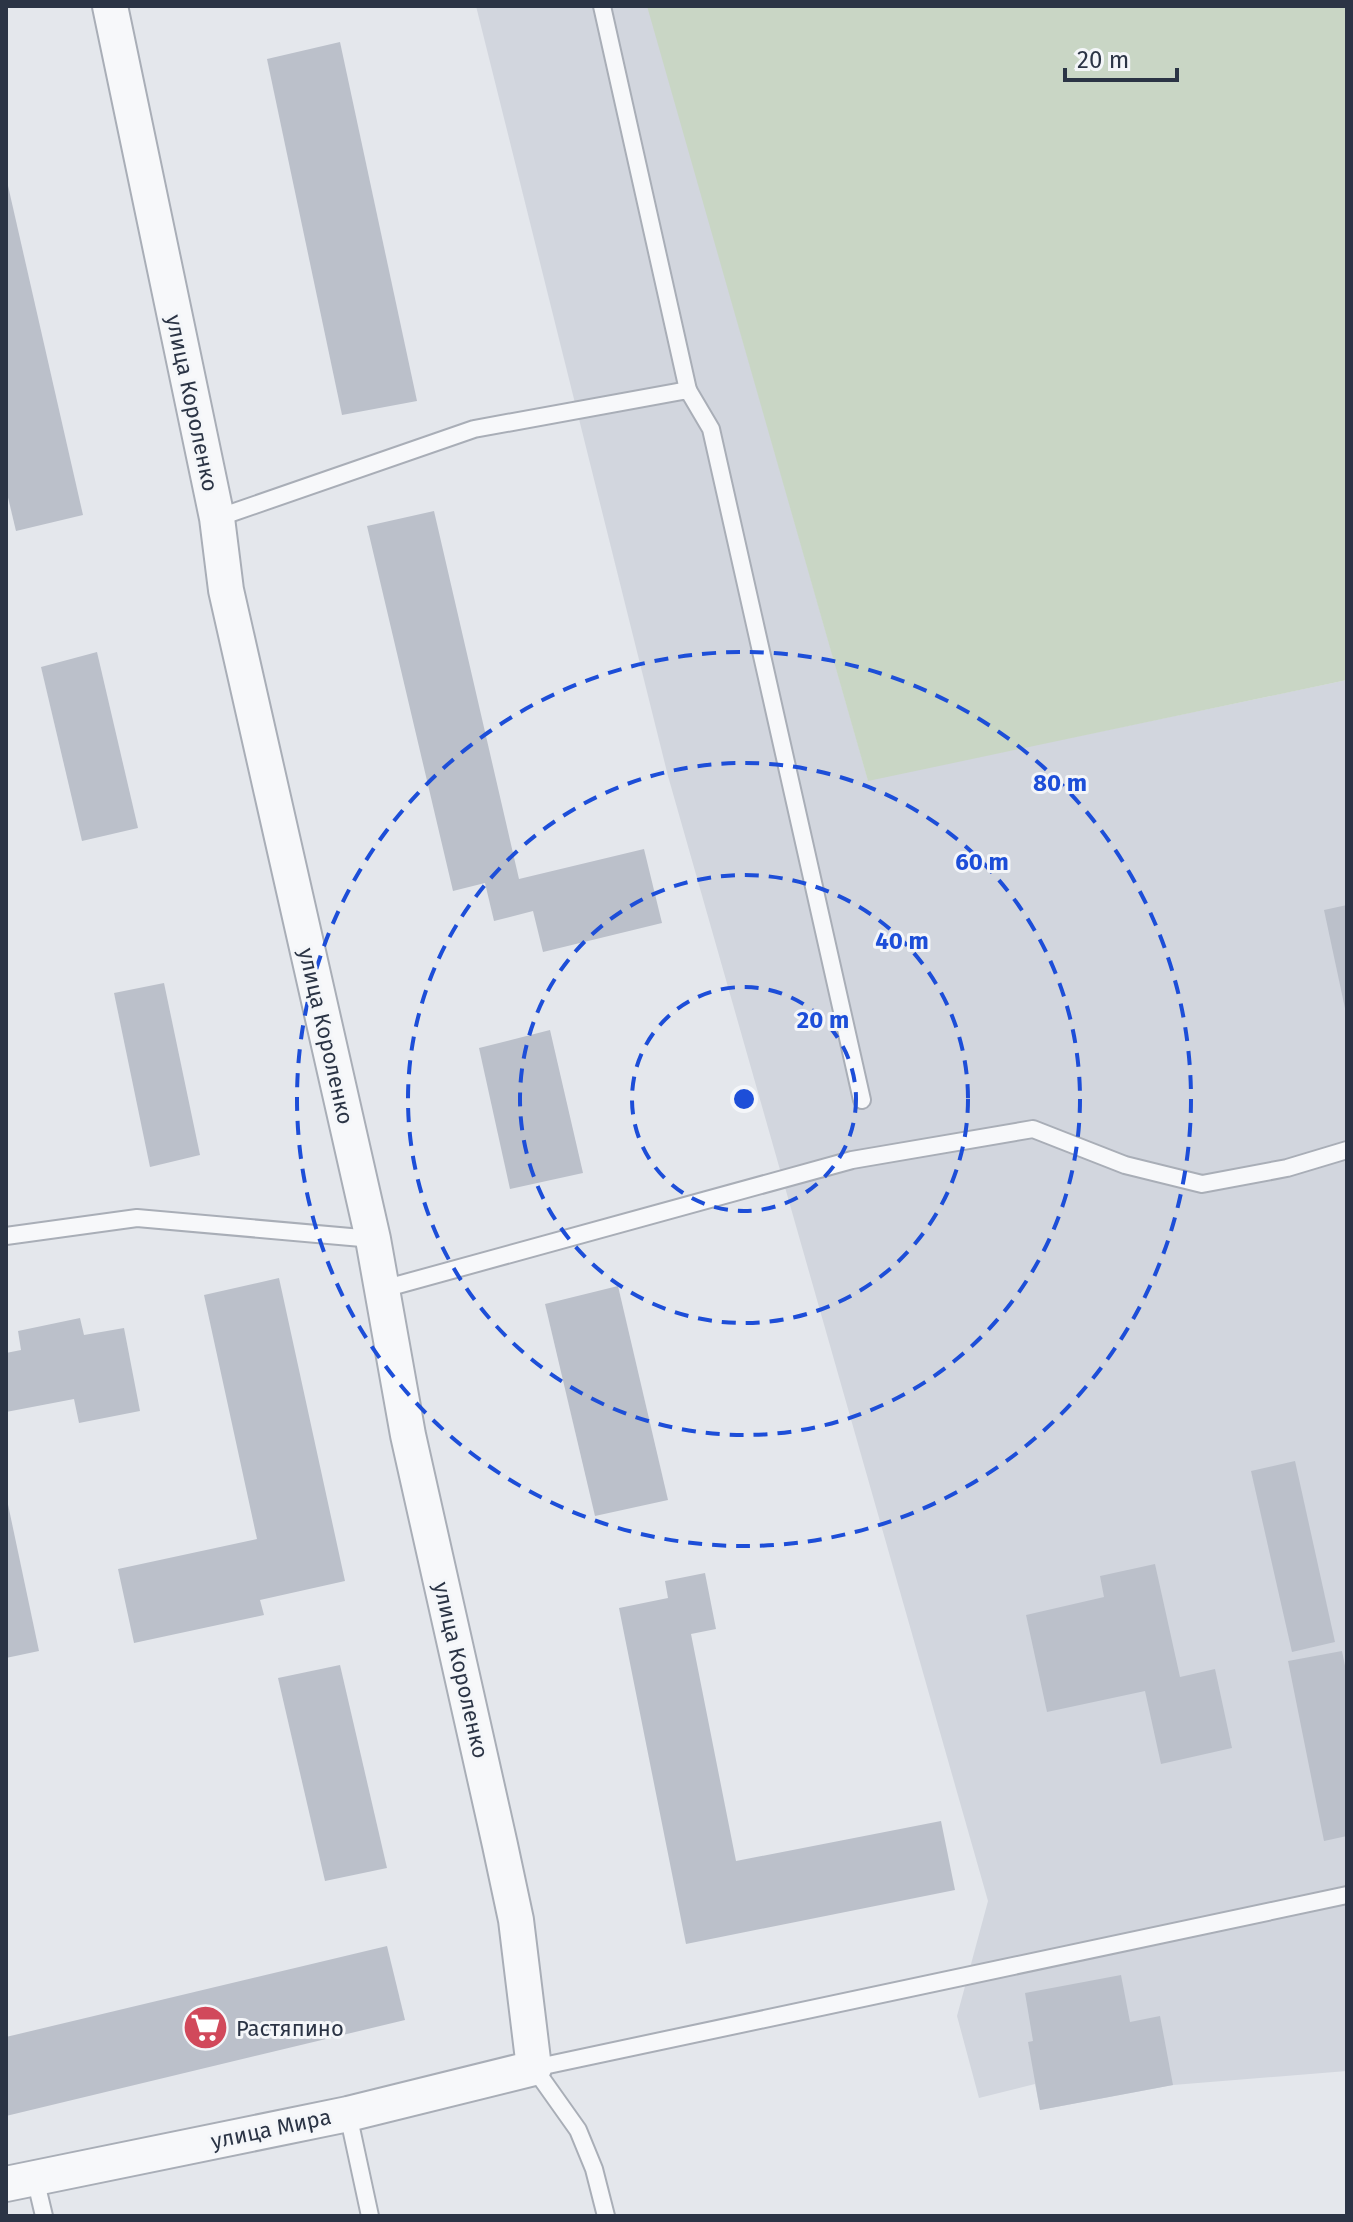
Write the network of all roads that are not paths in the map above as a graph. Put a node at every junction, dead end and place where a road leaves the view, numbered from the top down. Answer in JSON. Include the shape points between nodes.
{"nodes":[{"id":1,"x":110,"y":6,"type":"edge"},
{"id":2,"x":602,"y":6,"type":"edge"},
{"id":3,"x":688,"y":390,"type":"junction"},
{"id":4,"x":217,"y":518,"type":"junction"},
{"id":5,"x":862,"y":1100,"type":"dead end"},
{"id":6,"x":1347,"y":1150,"type":"edge"},
{"id":7,"x":6,"y":1236,"type":"edge"},
{"id":8,"x":373,"y":1239,"type":"junction"},
{"id":9,"x":383,"y":1289,"type":"junction"},
{"id":10,"x":1347,"y":1895,"type":"edge"},
{"id":11,"x":534,"y":2068,"type":"junction"},
{"id":12,"x":348,"y":2114,"type":"junction"},
{"id":13,"x":20,"y":2181,"type":"edge"},
{"id":14,"x":44,"y":2216,"type":"edge"},
{"id":15,"x":370,"y":2216,"type":"edge"},
{"id":16,"x":606,"y":2216,"type":"edge"}],
"edges":[{"from":1,"to":4,"type":"street","name":"улица Короленко"},
{"from":2,"to":3,"type":"lane"},
{"from":3,"to":4,"type":"lane","via":[[474,429]]},
{"from":3,"to":5,"type":"lane","via":[[711,429]]},
{"from":4,"to":8,"type":"street","name":"улица Короленко","via":[[226,590]]},
{"from":6,"to":9,"type":"lane","via":[[1202,1184],[1125,1165],[1033,1129],[852,1160]]},
{"from":7,"to":8,"type":"lane","via":[[137,1218]]},
{"from":8,"to":9,"type":"street","name":"улица Короленко"},
{"from":9,"to":11,"type":"street","name":"улица Короленко","via":[[408,1435],[516,1920]]},
{"from":10,"to":11,"type":"lane"},
{"from":11,"to":12,"type":"street","name":"улица Мира"},
{"from":11,"to":16,"type":"lane","via":[[578,2130]]},
{"from":12,"to":13,"type":"street","name":"улица Мира"},
{"from":12,"to":15,"type":"lane"},
{"from":13,"to":14,"type":"lane"}]}
